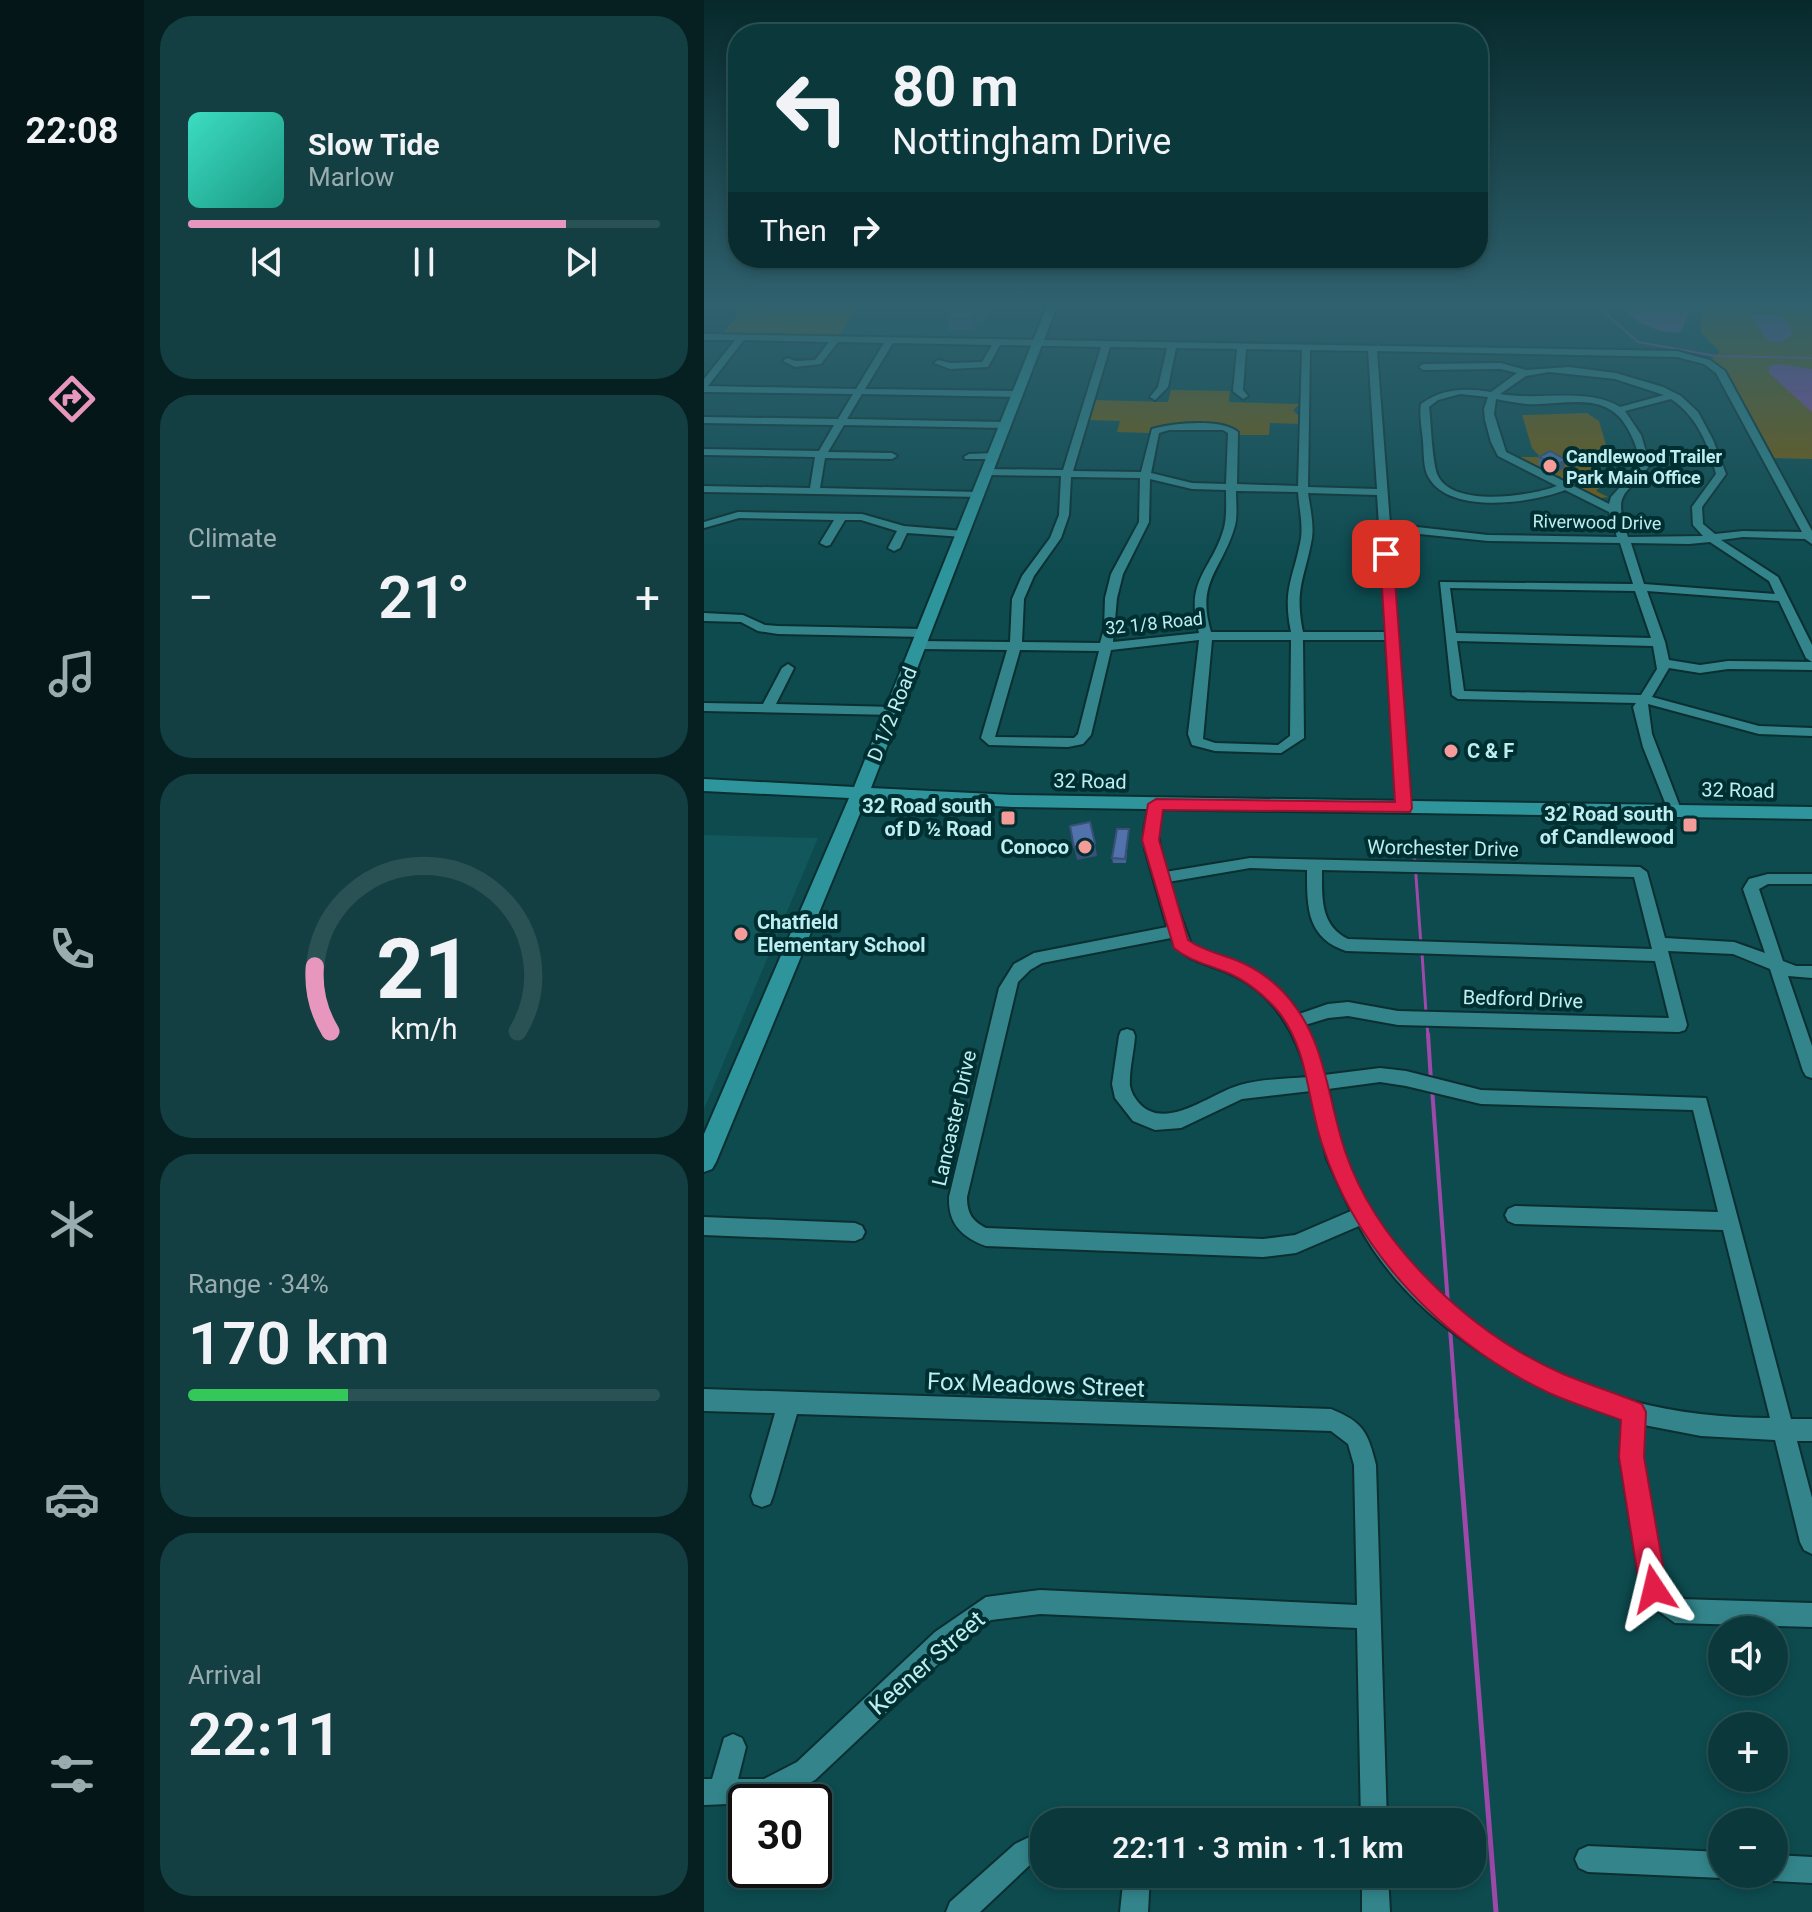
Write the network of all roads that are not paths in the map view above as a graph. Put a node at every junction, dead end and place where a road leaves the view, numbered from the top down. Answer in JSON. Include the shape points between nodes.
{"nodes":[{"id":1,"x":856,"y":395,"type":"edge"},
{"id":2,"x":1018,"y":395,"type":"edge"},
{"id":3,"x":1091,"y":395,"type":"edge"},
{"id":4,"x":1305,"y":395,"type":"edge"},
{"id":5,"x":1375,"y":395,"type":"edge"},
{"id":6,"x":1447,"y":395,"type":"edge"},
{"id":7,"x":1493,"y":395,"type":"edge"},
{"id":8,"x":1500,"y":395,"type":"edge"},
{"id":9,"x":1734,"y":395,"type":"edge"},
{"id":10,"x":1671,"y":396,"type":"joint"},
{"id":11,"x":1620,"y":410,"type":"junction"},
{"id":12,"x":704,"y":420,"type":"edge"},
{"id":13,"x":840,"y":422,"type":"junction"},
{"id":14,"x":1006,"y":425,"type":"junction"},
{"id":15,"x":704,"y":452,"type":"edge"},
{"id":16,"x":821,"y":454,"type":"junction"},
{"id":17,"x":892,"y":456,"type":"dead end"},
{"id":18,"x":994,"y":456,"type":"junction"},
{"id":19,"x":969,"y":457,"type":"dead end"},
{"id":20,"x":988,"y":472,"type":"junction"},
{"id":21,"x":1068,"y":474,"type":"junction"},
{"id":22,"x":1145,"y":475,"type":"junction"},
{"id":23,"x":1565,"y":486,"type":"junction"},
{"id":24,"x":1229,"y":488,"type":"junction"},
{"id":25,"x":704,"y":489,"type":"edge"},
{"id":26,"x":1303,"y":490,"type":"junction"},
{"id":27,"x":814,"y":491,"type":"junction"},
{"id":28,"x":1382,"y":492,"type":"junction"},
{"id":29,"x":978,"y":495,"type":"junction"},
{"id":30,"x":1614,"y":510,"type":"junction"},
{"id":31,"x":755,"y":515,"type":"junction"},
{"id":32,"x":841,"y":517,"type":"junction"},
{"id":33,"x":704,"y":525,"type":"edge"},
{"id":34,"x":1384,"y":527,"type":"junction"},
{"id":35,"x":903,"y":529,"type":"junction"},
{"id":36,"x":964,"y":532,"type":"junction"},
{"id":37,"x":704,"y":536,"type":"edge"},
{"id":38,"x":1811,"y":537,"type":"edge"},
{"id":39,"x":1712,"y":538,"type":"junction"},
{"id":40,"x":1625,"y":540,"type":"junction"},
{"id":41,"x":826,"y":543,"type":"dead end"},
{"id":42,"x":894,"y":548,"type":"dead end"},
{"id":43,"x":1641,"y":588,"type":"junction"},
{"id":44,"x":1785,"y":598,"type":"junction"},
{"id":45,"x":704,"y":617,"type":"edge"},
{"id":46,"x":1297,"y":634,"type":"junction"},
{"id":47,"x":1206,"y":636,"type":"junction"},
{"id":48,"x":1392,"y":636,"type":"junction"},
{"id":49,"x":1451,"y":637,"type":"junction"},
{"id":50,"x":921,"y":639,"type":"junction"},
{"id":51,"x":1659,"y":642,"type":"junction"},
{"id":52,"x":1015,"y":646,"type":"junction"},
{"id":53,"x":1105,"y":647,"type":"junction"},
{"id":54,"x":1812,"y":658,"type":"edge"},
{"id":55,"x":1664,"y":663,"type":"junction"},
{"id":56,"x":1812,"y":666,"type":"edge"},
{"id":57,"x":788,"y":668,"type":"dead end"},
{"id":58,"x":1643,"y":699,"type":"junction"},
{"id":59,"x":704,"y":707,"type":"edge"},
{"id":60,"x":768,"y":708,"type":"junction"},
{"id":61,"x":894,"y":711,"type":"junction"},
{"id":62,"x":1812,"y":732,"type":"edge"},
{"id":63,"x":704,"y":785,"type":"edge"},
{"id":64,"x":747,"y":788,"type":"junction"},
{"id":65,"x":860,"y":794,"type":"junction"},
{"id":66,"x":913,"y":797,"type":"junction"},
{"id":67,"x":1156,"y":804,"type":"junction"},
{"id":68,"x":1404,"y":808,"type":"junction"},
{"id":69,"x":1669,"y":812,"type":"junction"},
{"id":70,"x":1812,"y":813,"type":"edge"},
{"id":71,"x":844,"y":830,"type":"junction"},
{"id":72,"x":835,"y":852,"type":"junction"},
{"id":73,"x":1315,"y":865,"type":"junction"},
{"id":74,"x":1161,"y":878,"type":"junction"},
{"id":75,"x":1812,"y":879,"type":"edge"},
{"id":76,"x":1174,"y":932,"type":"junction"},
{"id":77,"x":1660,"y":950,"type":"junction"},
{"id":78,"x":1775,"y":961,"type":"junction"},
{"id":79,"x":1812,"y":972,"type":"edge"},
{"id":80,"x":1295,"y":1022,"type":"junction"},
{"id":81,"x":1127,"y":1036,"type":"dead end"},
{"id":82,"x":1812,"y":1071,"type":"edge"},
{"id":83,"x":1319,"y":1082,"type":"junction"},
{"id":84,"x":704,"y":1162,"type":"edge"},
{"id":85,"x":1364,"y":1215,"type":"junction"},
{"id":86,"x":1515,"y":1215,"type":"dead end"},
{"id":87,"x":1729,"y":1221,"type":"junction"},
{"id":88,"x":704,"y":1226,"type":"edge"},
{"id":89,"x":855,"y":1232,"type":"dead end"},
{"id":90,"x":704,"y":1400,"type":"edge"},
{"id":91,"x":789,"y":1403,"type":"junction"},
{"id":92,"x":1634,"y":1412,"type":"junction"},
{"id":93,"x":1783,"y":1429,"type":"junction"},
{"id":94,"x":1812,"y":1430,"type":"edge"},
{"id":95,"x":762,"y":1496,"type":"dead end"},
{"id":96,"x":1812,"y":1542,"type":"edge"},
{"id":97,"x":1812,"y":1615,"type":"edge"},
{"id":98,"x":1368,"y":1617,"type":"junction"},
{"id":99,"x":733,"y":1747,"type":"dead end"},
{"id":100,"x":713,"y":1792,"type":"edge"},
{"id":101,"x":1374,"y":1808,"type":"edge"},
{"id":102,"x":1030,"y":1850,"type":"edge"},
{"id":103,"x":1588,"y":1859,"type":"dead end"},
{"id":104,"x":1708,"y":1864,"type":"edge"},
{"id":105,"x":1788,"y":1869,"type":"edge"},
{"id":106,"x":1812,"y":1870,"type":"edge"},
{"id":107,"x":1136,"y":1888,"type":"edge"},
{"id":108,"x":1375,"y":1888,"type":"edge"},
{"id":109,"x":960,"y":1912,"type":"edge"},
{"id":110,"x":1134,"y":1912,"type":"edge"},
{"id":111,"x":1376,"y":1912,"type":"edge"}],
"edges":[{"from":1,"to":13,"type":"street"},
{"from":2,"to":14,"type":"main road","name":"D 1/2 Road"},
{"from":3,"to":21,"type":"street"},
{"from":4,"to":26,"type":"street"},
{"from":5,"to":28,"type":"street"},
{"from":6,"to":23,"type":"street","via":[[1424,406],[1434,481],[1452,492],[1483,498],[1527,498]]},
{"from":7,"to":23,"type":"street","via":[[1488,413],[1499,450]]},
{"from":8,"to":11,"type":"street","via":[[1526,401],[1579,398]]},
{"from":9,"to":38,"type":"street"},
{"from":10,"to":11,"type":"street"},
{"from":10,"to":39,"type":"street","via":[[1691,409],[1720,467],[1719,480],[1695,512],[1698,525]]},
{"from":11,"to":30,"type":"street","via":[[1631,423],[1645,461],[1615,499]]},
{"from":12,"to":13,"type":"street"},
{"from":13,"to":14,"type":"street"},
{"from":13,"to":16,"type":"street"},
{"from":14,"to":18,"type":"main road","name":"D 1/2 Road"},
{"from":15,"to":16,"type":"street"},
{"from":16,"to":17,"type":"street"},
{"from":16,"to":27,"type":"street"},
{"from":18,"to":19,"type":"street"},
{"from":18,"to":20,"type":"main road","name":"D 1/2 Road"},
{"from":20,"to":21,"type":"street"},
{"from":20,"to":29,"type":"main road","name":"D 1/2 Road"},
{"from":21,"to":22,"type":"street"},
{"from":21,"to":52,"type":"street","via":[[1060,528],[1018,599]]},
{"from":22,"to":24,"type":"street"},
{"from":22,"to":24,"type":"street","via":[[1155,431],[1225,427],[1233,432]]},
{"from":22,"to":53,"type":"street","via":[[1144,522],[1117,574]]},
{"from":23,"to":30,"type":"street"},
{"from":24,"to":26,"type":"street"},
{"from":24,"to":47,"type":"street","via":[[1230,527],[1201,588]]},
{"from":25,"to":27,"type":"street"},
{"from":26,"to":28,"type":"street"},
{"from":26,"to":46,"type":"street","via":[[1307,535],[1292,609]]},
{"from":27,"to":29,"type":"street"},
{"from":28,"to":34,"type":"street"},
{"from":29,"to":36,"type":"main road","name":"D 1/2 Road"},
{"from":30,"to":40,"type":"street"},
{"from":31,"to":32,"type":"street"},
{"from":31,"to":33,"type":"street","via":[[729,516]]},
{"from":31,"to":37,"type":"street"},
{"from":32,"to":35,"type":"street","via":[[871,518]]},
{"from":32,"to":41,"type":"street"},
{"from":34,"to":40,"type":"street","name":"Riverwood Drive","via":[[1488,538]]},
{"from":34,"to":48,"type":"street"},
{"from":35,"to":36,"type":"street"},
{"from":35,"to":42,"type":"street"},
{"from":36,"to":50,"type":"main road","name":"D 1/2 Road"},
{"from":38,"to":39,"type":"street","name":"Riverwood Drive"},
{"from":39,"to":40,"type":"street","name":"Riverwood Drive"},
{"from":39,"to":44,"type":"street","via":[[1770,575]]},
{"from":40,"to":43,"type":"street"},
{"from":43,"to":44,"type":"street"},
{"from":43,"to":49,"type":"street","via":[[1444,584]]},
{"from":43,"to":51,"type":"street"},
{"from":44,"to":54,"type":"street"},
{"from":45,"to":50,"type":"street","name":"32 1/8 Road","via":[[743,619],[769,629]]},
{"from":46,"to":47,"type":"street","name":"32 1/8 Road"},
{"from":46,"to":47,"type":"street","via":[[1297,738],[1281,749],[1197,742]]},
{"from":46,"to":48,"type":"street","name":"32 1/8 Road"},
{"from":47,"to":53,"type":"street","name":"32 1/8 Road"},
{"from":48,"to":68,"type":"street"},
{"from":49,"to":51,"type":"street"},
{"from":49,"to":58,"type":"street","via":[[1458,695]]},
{"from":50,"to":52,"type":"street","name":"32 1/8 Road"},
{"from":50,"to":61,"type":"main road","name":"D 1/2 Road"},
{"from":51,"to":55,"type":"street"},
{"from":52,"to":53,"type":"street","name":"32 1/8 Road"},
{"from":52,"to":53,"type":"street","via":[[988,738],[1005,743],[1078,741],[1084,735]]},
{"from":55,"to":56,"type":"street","via":[[1700,669],[1735,664]]},
{"from":55,"to":58,"type":"street"},
{"from":57,"to":60,"type":"street"},
{"from":58,"to":62,"type":"street","via":[[1759,730]]},
{"from":58,"to":69,"type":"street","via":[[1640,716]]},
{"from":59,"to":60,"type":"street"},
{"from":60,"to":61,"type":"street"},
{"from":61,"to":65,"type":"main road","name":"D 1/2 Road"},
{"from":63,"to":64,"type":"main road","name":"32 Road"},
{"from":64,"to":65,"type":"main road","name":"32 Road"},
{"from":64,"to":71,"type":"main road","via":[[765,800],[834,806]]},
{"from":65,"to":66,"type":"main road","name":"32 Road"},
{"from":65,"to":71,"type":"main road","name":"D 1/2 Road"},
{"from":66,"to":67,"type":"main road","name":"32 Road"},
{"from":66,"to":72,"type":"main road","via":[[858,818],[846,843]]},
{"from":67,"to":68,"type":"main road","name":"32 Road"},
{"from":67,"to":74,"type":"street","via":[[1150,840]]},
{"from":68,"to":69,"type":"main road","name":"32 Road"},
{"from":69,"to":70,"type":"main road","name":"32 Road"},
{"from":71,"to":72,"type":"main road","name":"D 1/2 Road"},
{"from":72,"to":84,"type":"main road","name":"D 1/2 Road"},
{"from":73,"to":74,"type":"street","name":"Worchester Drive","via":[[1250,863]]},
{"from":73,"to":77,"type":"street","name":"Worchester Drive","via":[[1640,872]]},
{"from":73,"to":77,"type":"street","via":[[1317,919],[1327,935],[1346,945]]},
{"from":74,"to":76,"type":"street"},
{"from":75,"to":78,"type":"street","via":[[1763,879],[1752,886]]},
{"from":76,"to":80,"type":"street","via":[[1190,952],[1258,981]]},
{"from":76,"to":85,"type":"street","name":"Lancaster Drive","via":[[1040,957],[1013,976],[958,1197],[961,1220],[986,1237],[1263,1248],[1296,1244]]},
{"from":77,"to":78,"type":"street","via":[[1727,947]]},
{"from":77,"to":80,"type":"street","name":"Bedford Drive","via":[[1679,1025],[1398,1018],[1348,1009]]},
{"from":78,"to":79,"type":"street","via":[[1795,972]]},
{"from":78,"to":82,"type":"street"},
{"from":80,"to":83,"type":"street"},
{"from":81,"to":83,"type":"street","via":[[1124,1098],[1139,1116],[1155,1122],[1181,1120],[1234,1094]]},
{"from":83,"to":85,"type":"street","via":[[1338,1164]]},
{"from":83,"to":87,"type":"street","via":[[1392,1075],[1481,1097],[1700,1103]]},
{"from":85,"to":92,"type":"street","via":[[1430,1298],[1475,1335],[1555,1383]]},
{"from":86,"to":87,"type":"street"},
{"from":87,"to":93,"type":"street"},
{"from":88,"to":89,"type":"street"},
{"from":90,"to":91,"type":"street","name":"Fox Meadows Street"},
{"from":91,"to":95,"type":"street"},
{"from":91,"to":98,"type":"street","name":"Fox Meadows Street","via":[[1331,1420],[1359,1439],[1365,1465]]},
{"from":92,"to":93,"type":"street","via":[[1709,1426]]},
{"from":92,"to":97,"type":"street","via":[[1631,1457],[1652,1583],[1663,1603],[1675,1611]]},
{"from":93,"to":94,"type":"street"},
{"from":93,"to":96,"type":"street"},
{"from":98,"to":100,"type":"street","name":"Keener Street","via":[[1040,1602],[986,1609],[944,1641],[806,1771],[766,1792]]},
{"from":98,"to":101,"type":"street"},
{"from":99,"to":100,"type":"street"},
{"from":102,"to":109,"type":"street"},
{"from":103,"to":104,"type":"street"},
{"from":105,"to":106,"type":"street"},
{"from":107,"to":110,"type":"street"},
{"from":108,"to":111,"type":"street"}]}
